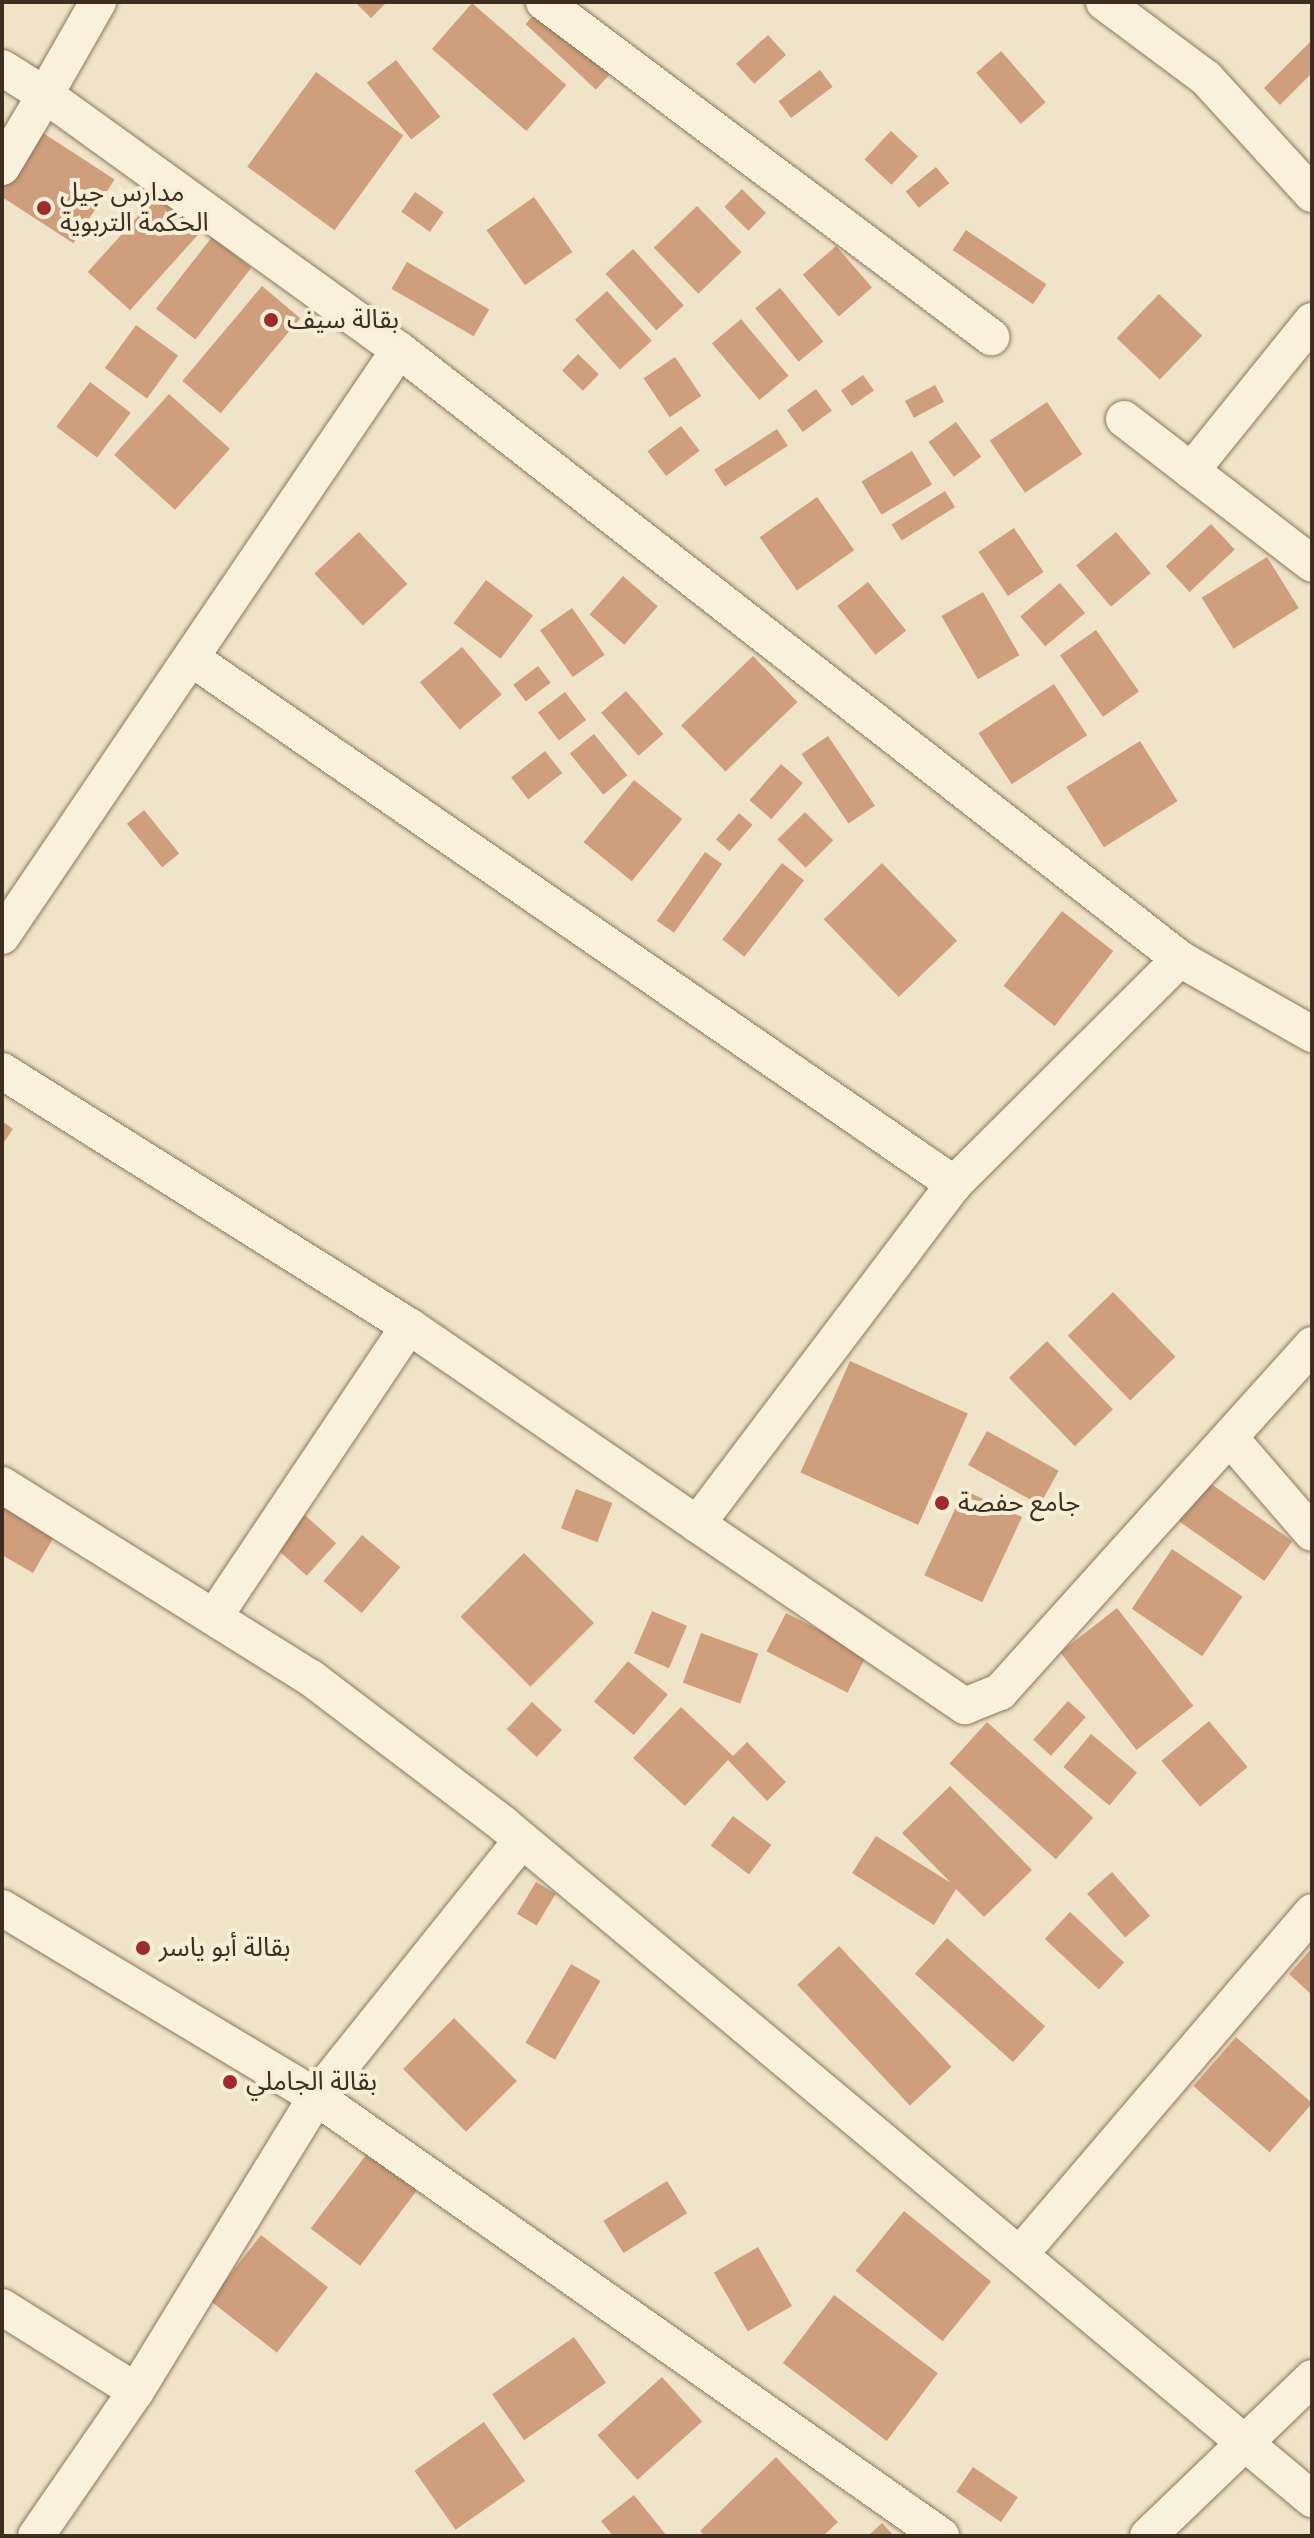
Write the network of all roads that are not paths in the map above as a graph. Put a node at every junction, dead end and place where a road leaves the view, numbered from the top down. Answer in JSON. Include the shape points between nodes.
{"nodes":[{"id":1,"x":98,"y":2,"type":"edge"},
{"id":2,"x":544,"y":2,"type":"edge"},
{"id":3,"x":1104,"y":2,"type":"edge"},
{"id":4,"x":2,"y":68,"type":"edge"},
{"id":5,"x":45,"y":95,"type":"junction"},
{"id":6,"x":2,"y":167,"type":"edge"},
{"id":7,"x":1312,"y":194,"type":"edge"},
{"id":8,"x":1312,"y":321,"type":"edge"},
{"id":9,"x":991,"y":337,"type":"dead end"},
{"id":10,"x":399,"y":350,"type":"junction"},
{"id":11,"x":1124,"y":419,"type":"dead end"},
{"id":12,"x":1191,"y":471,"type":"junction"},
{"id":13,"x":1312,"y":564,"type":"edge"},
{"id":14,"x":191,"y":658,"type":"junction"},
{"id":15,"x":2,"y":936,"type":"edge"},
{"id":16,"x":1180,"y":959,"type":"junction"},
{"id":17,"x":1312,"y":1034,"type":"edge"},
{"id":18,"x":2,"y":1071,"type":"edge"},
{"id":19,"x":954,"y":1184,"type":"junction"},
{"id":20,"x":409,"y":1326,"type":"junction"},
{"id":21,"x":1312,"y":1345,"type":"edge"},
{"id":22,"x":1230,"y":1438,"type":"junction"},
{"id":23,"x":2,"y":1485,"type":"edge"},
{"id":24,"x":697,"y":1524,"type":"junction"},
{"id":25,"x":1312,"y":1533,"type":"edge"},
{"id":26,"x":214,"y":1617,"type":"junction"},
{"id":27,"x":522,"y":1840,"type":"junction"},
{"id":28,"x":2,"y":1908,"type":"edge"},
{"id":29,"x":1312,"y":1912,"type":"edge"},
{"id":30,"x":316,"y":2097,"type":"junction"},
{"id":31,"x":1022,"y":2252,"type":"junction"},
{"id":32,"x":2,"y":2307,"type":"edge"},
{"id":33,"x":1312,"y":2378,"type":"edge"},
{"id":34,"x":136,"y":2391,"type":"junction"},
{"id":35,"x":1245,"y":2443,"type":"junction"},
{"id":36,"x":1312,"y":2499,"type":"edge"},
{"id":37,"x":36,"y":2536,"type":"edge"},
{"id":38,"x":941,"y":2536,"type":"edge"},
{"id":39,"x":1148,"y":2536,"type":"edge"}],
"edges":[{"from":1,"to":5,"type":"street"},
{"from":2,"to":9,"type":"street"},
{"from":3,"to":7,"type":"street","via":[[1206,78]]},
{"from":4,"to":5,"type":"street"},
{"from":5,"to":6,"type":"street"},
{"from":5,"to":10,"type":"street"},
{"from":8,"to":12,"type":"street"},
{"from":10,"to":14,"type":"street"},
{"from":10,"to":16,"type":"street"},
{"from":11,"to":12,"type":"street"},
{"from":12,"to":13,"type":"street"},
{"from":14,"to":15,"type":"street"},
{"from":14,"to":19,"type":"street"},
{"from":16,"to":17,"type":"street"},
{"from":16,"to":19,"type":"street"},
{"from":18,"to":20,"type":"street"},
{"from":19,"to":24,"type":"street"},
{"from":20,"to":24,"type":"street"},
{"from":20,"to":26,"type":"street"},
{"from":21,"to":22,"type":"street"},
{"from":22,"to":24,"type":"street","via":[[1000,1692],[965,1706]]},
{"from":22,"to":25,"type":"street"},
{"from":23,"to":26,"type":"street"},
{"from":26,"to":27,"type":"street","via":[[311,1678]]},
{"from":27,"to":30,"type":"street"},
{"from":27,"to":31,"type":"street"},
{"from":28,"to":30,"type":"street"},
{"from":29,"to":31,"type":"street"},
{"from":30,"to":34,"type":"street"},
{"from":30,"to":38,"type":"street"},
{"from":31,"to":35,"type":"street"},
{"from":32,"to":34,"type":"street"},
{"from":33,"to":35,"type":"street"},
{"from":34,"to":37,"type":"street"},
{"from":35,"to":36,"type":"street"},
{"from":35,"to":39,"type":"street"}]}
